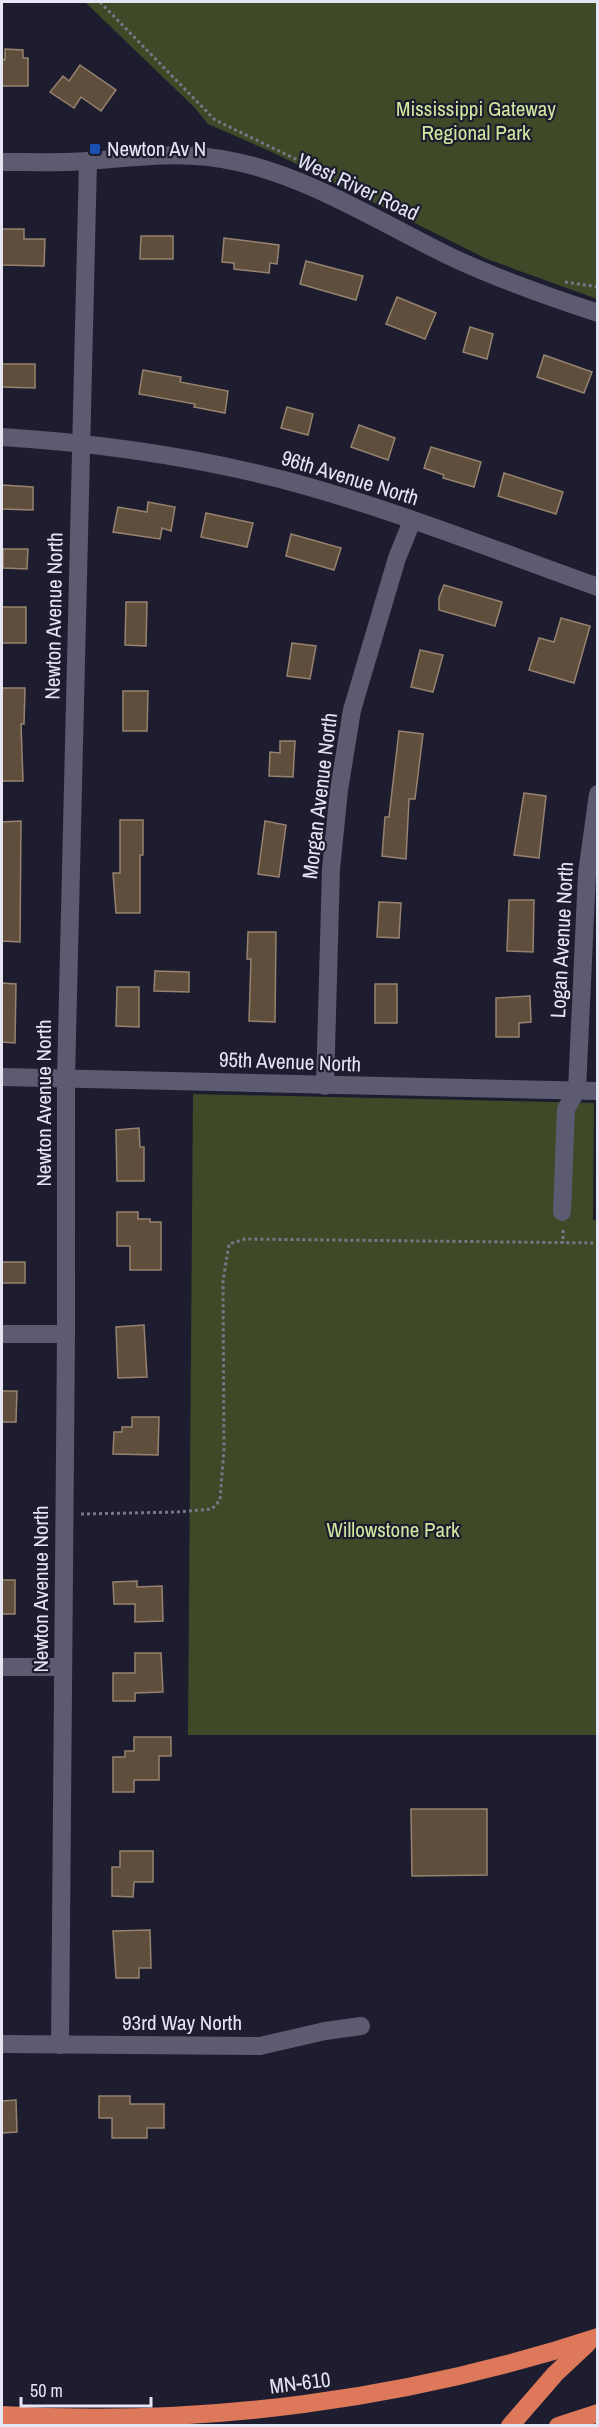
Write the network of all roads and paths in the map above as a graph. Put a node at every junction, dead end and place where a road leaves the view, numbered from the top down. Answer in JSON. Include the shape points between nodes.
{"nodes":[{"id":1,"x":100,"y":2,"type":"edge"},
{"id":2,"x":88,"y":161,"type":"junction"},
{"id":3,"x":2,"y":162,"type":"edge"},
{"id":4,"x":315,"y":168,"type":"dead end"},
{"id":5,"x":560,"y":281,"type":"dead end"},
{"id":6,"x":597,"y":287,"type":"edge"},
{"id":7,"x":597,"y":314,"type":"edge"},
{"id":8,"x":2,"y":437,"type":"edge"},
{"id":9,"x":81,"y":442,"type":"junction"},
{"id":10,"x":412,"y":521,"type":"junction"},
{"id":11,"x":597,"y":587,"type":"edge"},
{"id":12,"x":597,"y":794,"type":"edge"},
{"id":13,"x":2,"y":1077,"type":"edge"},
{"id":14,"x":66,"y":1078,"type":"junction"},
{"id":15,"x":325,"y":1086,"type":"junction"},
{"id":16,"x":577,"y":1090,"type":"junction"},
{"id":17,"x":597,"y":1090,"type":"edge"},
{"id":18,"x":562,"y":1212,"type":"dead end"},
{"id":19,"x":597,"y":1242,"type":"edge"},
{"id":20,"x":2,"y":1334,"type":"edge"},
{"id":21,"x":66,"y":1334,"type":"junction"},
{"id":22,"x":64,"y":1515,"type":"junction"},
{"id":23,"x":2,"y":1667,"type":"edge"},
{"id":24,"x":63,"y":1667,"type":"junction"},
{"id":25,"x":361,"y":2026,"type":"dead end"},
{"id":26,"x":2,"y":2044,"type":"edge"},
{"id":27,"x":60,"y":2045,"type":"junction"},
{"id":28,"x":597,"y":2336,"type":"edge"},
{"id":29,"x":597,"y":2413,"type":"edge"},
{"id":30,"x":2,"y":2415,"type":"edge"},
{"id":31,"x":510,"y":2426,"type":"edge"},
{"id":32,"x":558,"y":2426,"type":"edge"}],
"edges":[{"from":1,"to":4,"type":"path","via":[[215,120]]},
{"from":2,"to":3,"type":"street","name":"West River Road"},
{"from":2,"to":7,"type":"street","name":"West River Road","via":[[167,154],[257,167],[334,198],[470,266]]},
{"from":2,"to":9,"type":"street","name":"Newton Avenue North"},
{"from":5,"to":6,"type":"path"},
{"from":8,"to":9,"type":"street","name":"96th Avenue North"},
{"from":9,"to":10,"type":"street","name":"96th Avenue North","via":[[185,458],[284,480]]},
{"from":9,"to":14,"type":"street","name":"Newton Avenue North"},
{"from":10,"to":11,"type":"street","name":"96th Avenue North"},
{"from":10,"to":15,"type":"street","name":"Morgan Avenue North","via":[[397,558],[352,710],[339,790],[332,869]]},
{"from":12,"to":16,"type":"street","name":"Logan Avenue North","via":[[586,873]]},
{"from":13,"to":14,"type":"street","name":"95th Avenue North"},
{"from":14,"to":15,"type":"street","name":"95th Avenue North"},
{"from":14,"to":21,"type":"street","name":"Newton Avenue North"},
{"from":15,"to":16,"type":"street","name":"95th Avenue North"},
{"from":16,"to":17,"type":"street","name":"95th Avenue North"},
{"from":16,"to":18,"type":"street","via":[[566,1109]]},
{"from":19,"to":22,"type":"path","via":[[245,1239],[229,1244],[223,1281],[224,1449],[220,1500],[212,1509]]},
{"from":20,"to":21,"type":"street"},
{"from":21,"to":22,"type":"street","name":"Newton Avenue North"},
{"from":22,"to":24,"type":"street","name":"Newton Avenue North"},
{"from":23,"to":24,"type":"street"},
{"from":24,"to":27,"type":"street","name":"Newton Avenue North"},
{"from":25,"to":27,"type":"street","name":"93rd Way North","via":[[260,2046]]},
{"from":26,"to":27,"type":"street","name":"93rd Way North"},
{"from":28,"to":30,"type":"highway","name":"MN-610","via":[[535,2358],[448,2380],[333,2402],[177,2417]]},
{"from":28,"to":31,"type":"highway","via":[[555,2374]]},
{"from":29,"to":32,"type":"highway"}]}
